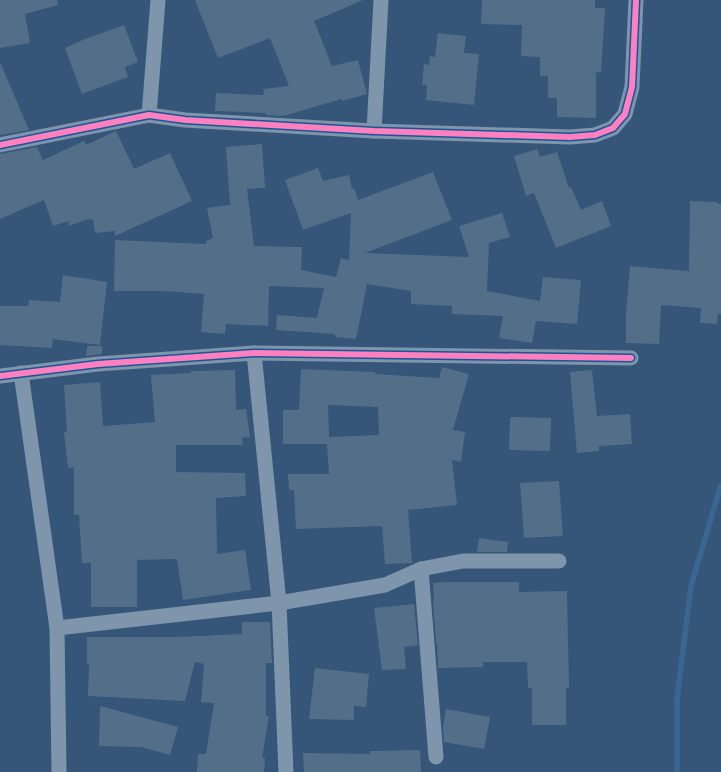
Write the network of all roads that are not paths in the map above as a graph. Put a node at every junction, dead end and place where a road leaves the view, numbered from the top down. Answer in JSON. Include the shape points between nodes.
{"nodes":[{"id":1,"x":158,"y":0,"type":"edge"},
{"id":2,"x":381,"y":0,"type":"edge"},
{"id":3,"x":636,"y":0,"type":"edge"},
{"id":4,"x":149,"y":115,"type":"junction"},
{"id":5,"x":374,"y":131,"type":"junction"},
{"id":6,"x":0,"y":145,"type":"edge"},
{"id":7,"x":254,"y":353,"type":"junction"},
{"id":8,"x":631,"y":358,"type":"dead end"},
{"id":9,"x":21,"y":373,"type":"junction"},
{"id":10,"x":0,"y":376,"type":"edge"},
{"id":11,"x":559,"y":561,"type":"dead end"},
{"id":12,"x":421,"y":569,"type":"junction"},
{"id":13,"x":280,"y":603,"type":"junction"},
{"id":14,"x":57,"y":628,"type":"junction"},
{"id":15,"x":436,"y":757,"type":"dead end"},
{"id":16,"x":60,"y":772,"type":"edge"},
{"id":17,"x":286,"y":772,"type":"edge"}],
"edges":[{"from":1,"to":4,"type":"street"},
{"from":2,"to":5,"type":"street"},
{"from":3,"to":5,"type":"street","via":[[632,87],[625,114],[613,128],[595,135],[570,137]]},
{"from":4,"to":5,"type":"street"},
{"from":4,"to":6,"type":"street"},
{"from":7,"to":8,"type":"street"},
{"from":7,"to":9,"type":"street"},
{"from":7,"to":13,"type":"street"},
{"from":9,"to":10,"type":"street"},
{"from":9,"to":14,"type":"street"},
{"from":11,"to":12,"type":"street","via":[[463,561]]},
{"from":12,"to":13,"type":"street","via":[[385,586]]},
{"from":12,"to":15,"type":"street"},
{"from":13,"to":14,"type":"street"},
{"from":13,"to":17,"type":"street"},
{"from":14,"to":16,"type":"street"}]}
